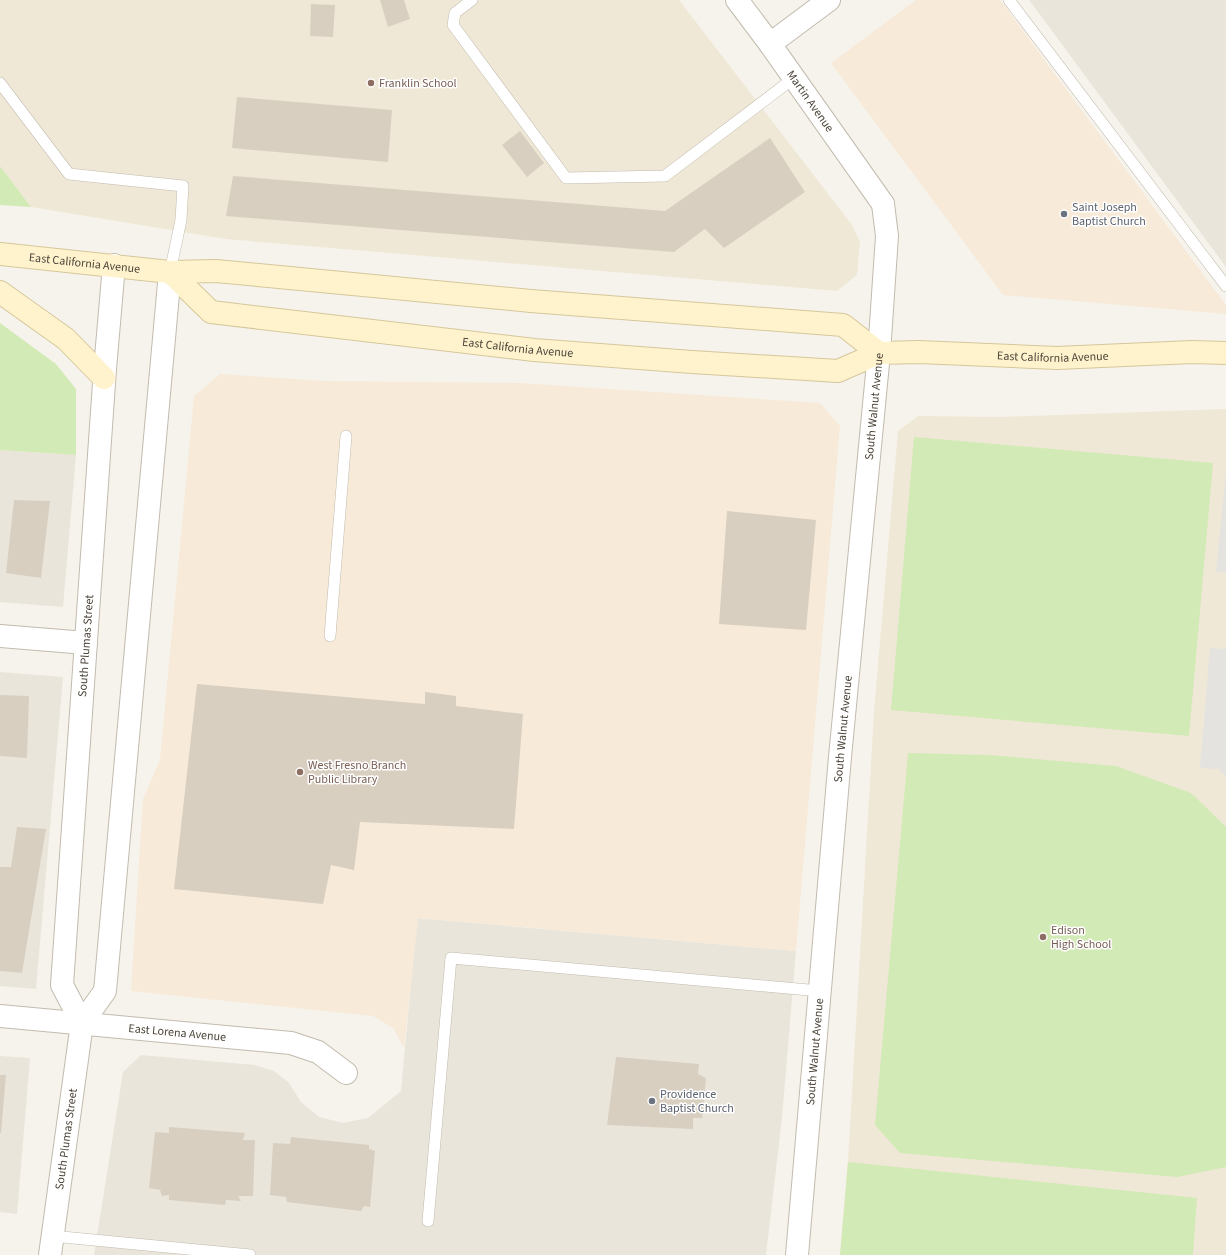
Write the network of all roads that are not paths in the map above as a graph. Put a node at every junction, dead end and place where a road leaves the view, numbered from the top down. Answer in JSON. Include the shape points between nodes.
{"nodes":[{"id":1,"x":472,"y":0,"type":"edge"},
{"id":2,"x":736,"y":0,"type":"edge"},
{"id":3,"x":829,"y":0,"type":"edge"},
{"id":4,"x":1009,"y":0,"type":"edge"},
{"id":5,"x":770,"y":44,"type":"junction"},
{"id":6,"x":794,"y":78,"type":"junction"},
{"id":7,"x":0,"y":83,"type":"edge"},
{"id":8,"x":883,"y":204,"type":"joint"},
{"id":9,"x":0,"y":254,"type":"edge"},
{"id":10,"x":114,"y":265,"type":"junction"},
{"id":11,"x":170,"y":272,"type":"junction"},
{"id":12,"x":1226,"y":286,"type":"edge"},
{"id":13,"x":0,"y":292,"type":"edge"},
{"id":14,"x":879,"y":353,"type":"junction"},
{"id":15,"x":1226,"y":353,"type":"edge"},
{"id":16,"x":104,"y":378,"type":"junction"},
{"id":17,"x":346,"y":436,"type":"dead end"},
{"id":18,"x":0,"y":636,"type":"edge"},
{"id":19,"x":330,"y":636,"type":"dead end"},
{"id":20,"x":86,"y":643,"type":"junction"},
{"id":21,"x":820,"y":991,"type":"junction"},
{"id":22,"x":0,"y":1016,"type":"edge"},
{"id":23,"x":82,"y":1023,"type":"junction"},
{"id":24,"x":346,"y":1073,"type":"dead end"},
{"id":25,"x":428,"y":1221,"type":"dead end"},
{"id":26,"x":51,"y":1245,"type":"edge"},
{"id":27,"x":250,"y":1255,"type":"edge"},
{"id":28,"x":797,"y":1255,"type":"edge"}],
"edges":[{"from":1,"to":6,"type":"lane","via":[[455,13],[453,25],[566,178],[665,176]]},
{"from":2,"to":5,"type":"street","name":"Martin Avenue"},
{"from":3,"to":5,"type":"street"},
{"from":4,"to":12,"type":"lane"},
{"from":5,"to":6,"type":"street","name":"Martin Avenue"},
{"from":6,"to":8,"type":"street","name":"Martin Avenue"},
{"from":7,"to":11,"type":"lane","via":[[69,174],[183,186],[181,220]]},
{"from":8,"to":14,"type":"street","name":"South Walnut Avenue","via":[[887,236]]},
{"from":9,"to":10,"type":"main road","name":"East California Avenue"},
{"from":10,"to":11,"type":"main road","name":"East California Avenue"},
{"from":10,"to":16,"type":"street","name":"South Plumas Street"},
{"from":11,"to":14,"type":"main road","name":"East California Avenue","via":[[220,272],[531,301],[843,325]]},
{"from":11,"to":14,"type":"main road","name":"East California Avenue","via":[[212,312],[534,350],[838,371]]},
{"from":11,"to":23,"type":"street","name":"South Plumas Street","via":[[105,991]]},
{"from":13,"to":16,"type":"main road","via":[[66,339]]},
{"from":14,"to":15,"type":"main road","name":"East California Avenue","via":[[919,352],[1057,358],[1192,352]]},
{"from":14,"to":21,"type":"street","name":"South Walnut Avenue"},
{"from":16,"to":20,"type":"street","name":"South Plumas Street"},
{"from":17,"to":19,"type":"lane"},
{"from":18,"to":20,"type":"street"},
{"from":20,"to":23,"type":"street","name":"South Plumas Street","via":[[62,985]]},
{"from":21,"to":25,"type":"lane","via":[[451,958]]},
{"from":21,"to":28,"type":"street","name":"South Walnut Avenue"},
{"from":22,"to":23,"type":"street","name":"East Lorena Avenue"},
{"from":23,"to":24,"type":"street","name":"East Lorena Avenue","via":[[291,1043],[318,1052]]},
{"from":23,"to":26,"type":"street","name":"South Plumas Street"},
{"from":26,"to":27,"type":"lane"}]}
